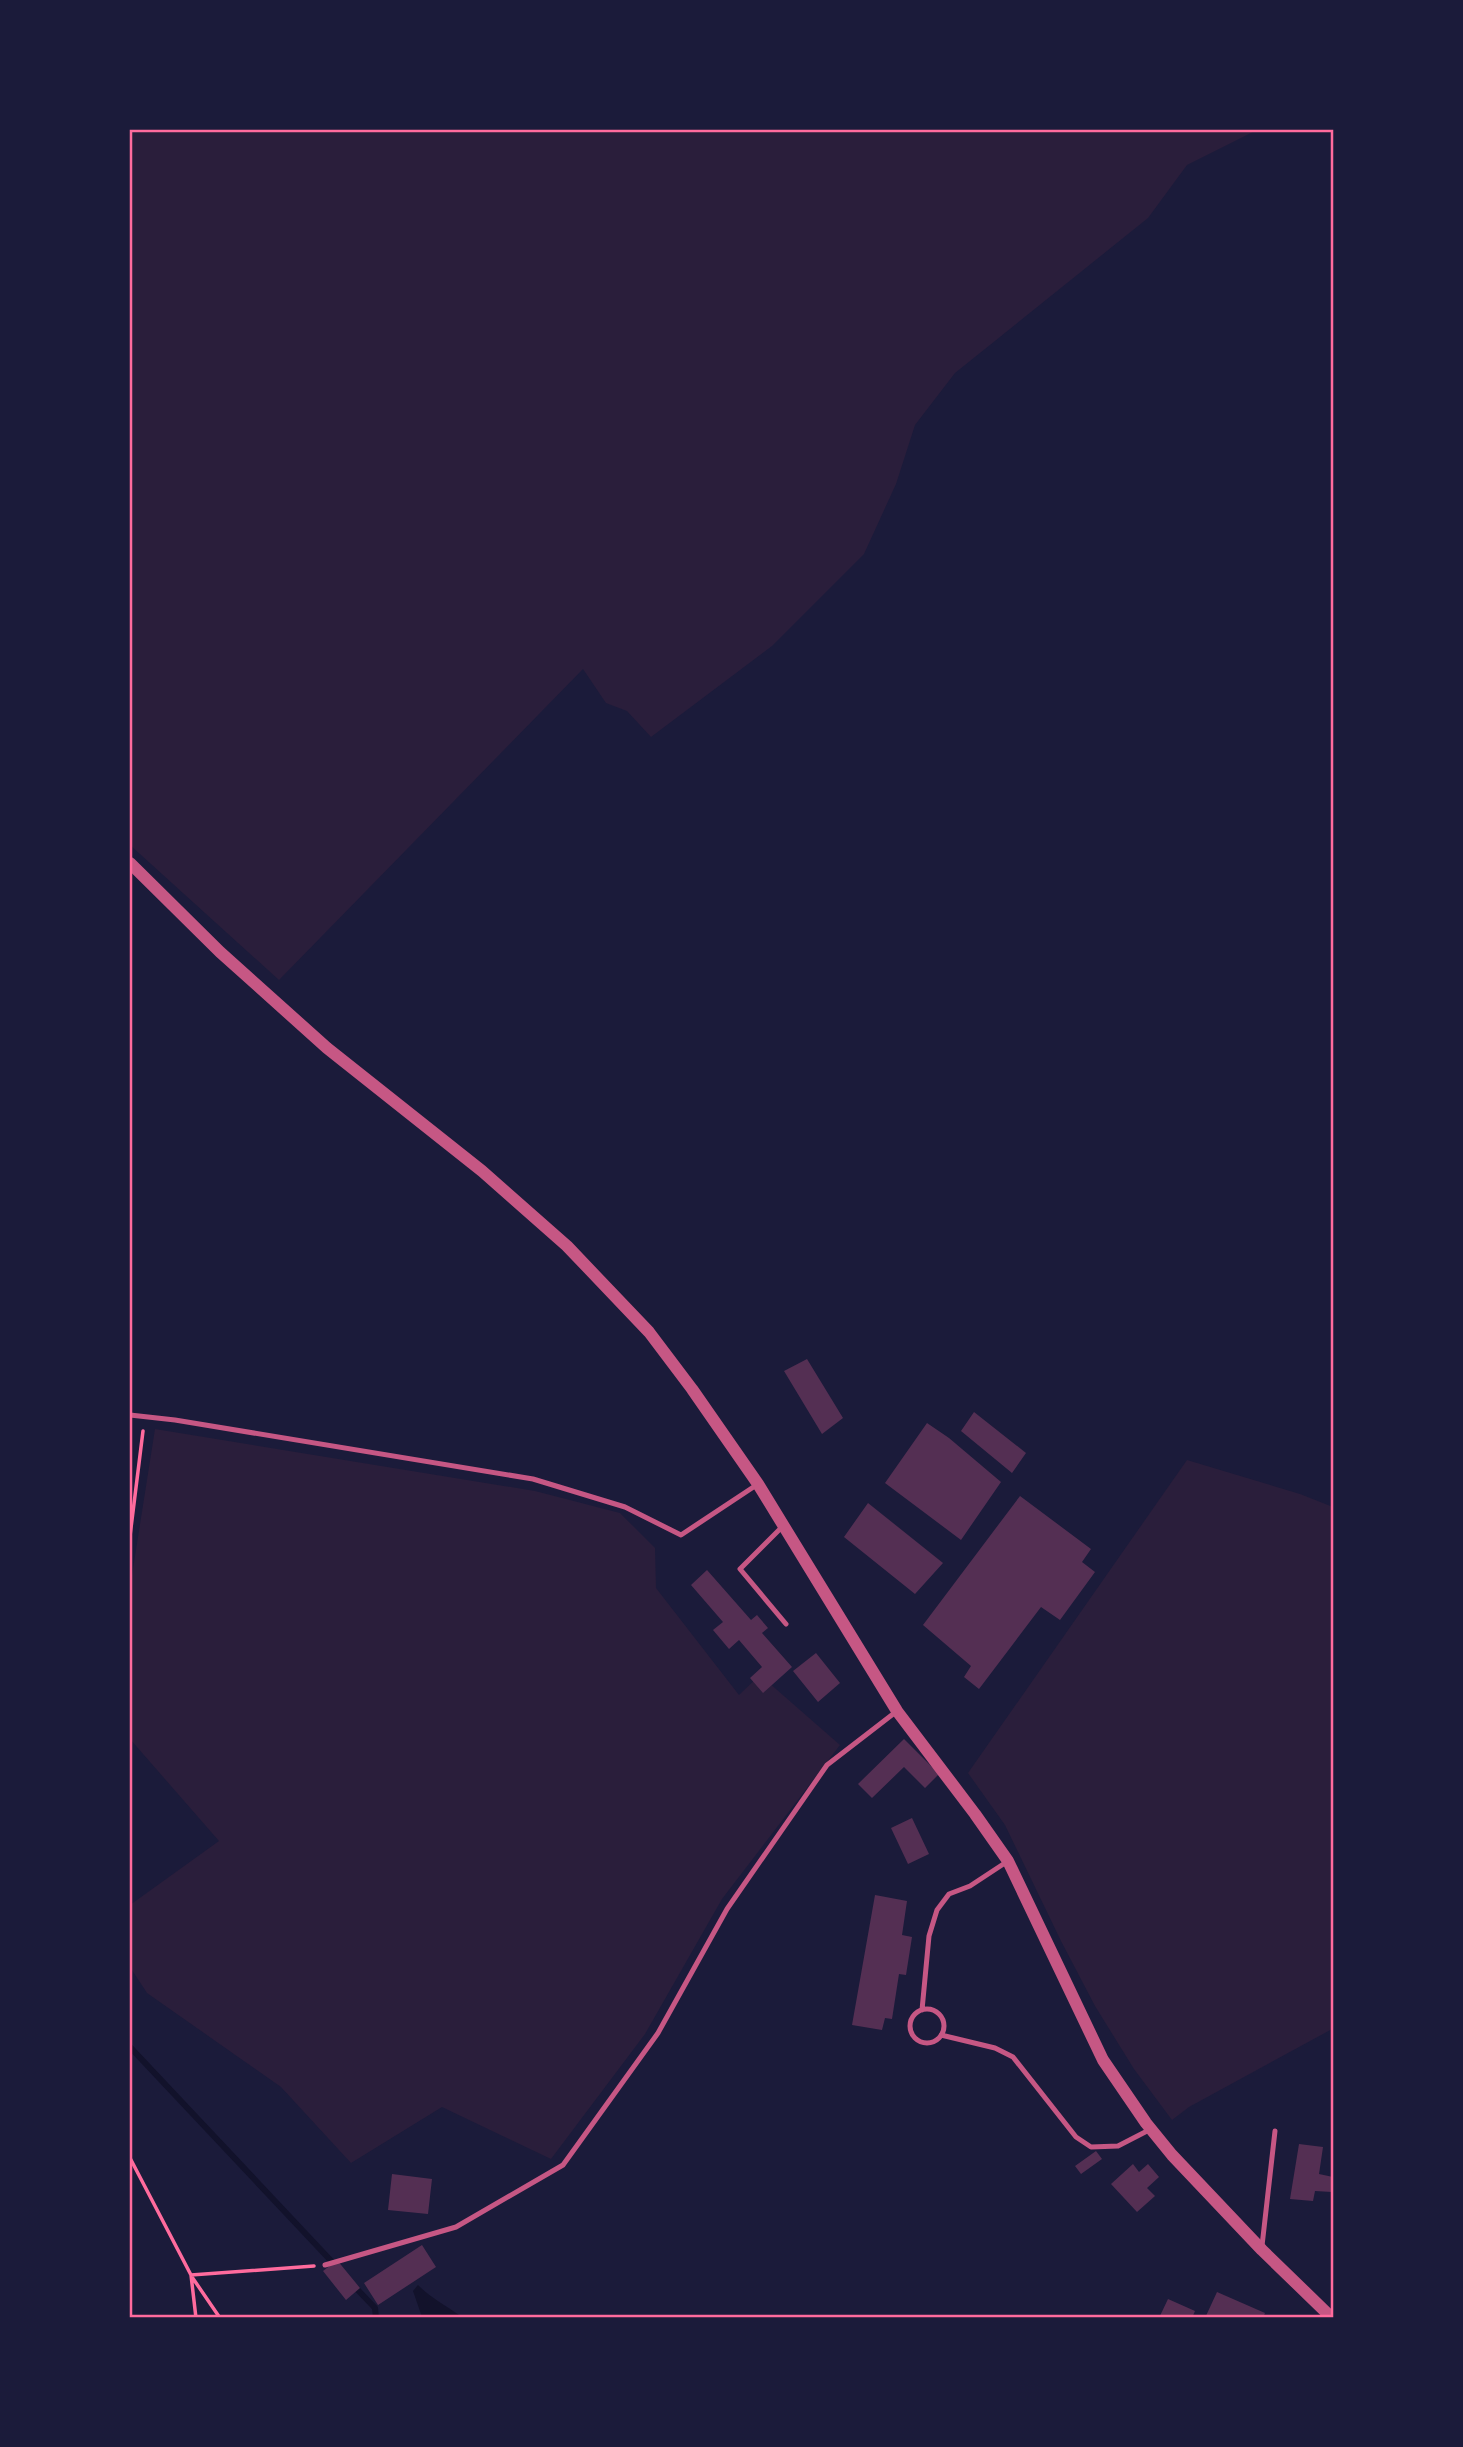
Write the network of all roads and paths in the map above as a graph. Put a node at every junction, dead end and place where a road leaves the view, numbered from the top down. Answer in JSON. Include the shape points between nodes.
{"nodes":[{"id":1,"x":130,"y":863,"type":"edge"},
{"id":2,"x":130,"y":1415,"type":"edge"},
{"id":3,"x":145,"y":1416,"type":"junction"},
{"id":4,"x":758,"y":1484,"type":"junction"},
{"id":5,"x":783,"y":1526,"type":"junction"},
{"id":6,"x":130,"y":1536,"type":"edge"},
{"id":7,"x":786,"y":1624,"type":"dead end"},
{"id":8,"x":898,"y":1711,"type":"junction"},
{"id":9,"x":1008,"y":1861,"type":"junction"},
{"id":10,"x":922,"y":2010,"type":"junction"},
{"id":11,"x":941,"y":2035,"type":"junction"},
{"id":12,"x":1151,"y":2129,"type":"junction"},
{"id":13,"x":1275,"y":2131,"type":"dead end"},
{"id":14,"x":130,"y":2158,"type":"edge"},
{"id":15,"x":1262,"y":2250,"type":"junction"},
{"id":16,"x":325,"y":2265,"type":"joint"},
{"id":17,"x":191,"y":2275,"type":"junction"},
{"id":18,"x":196,"y":2318,"type":"edge"},
{"id":19,"x":220,"y":2318,"type":"edge"},
{"id":20,"x":1332,"y":2318,"type":"edge"}],
"edges":[{"from":1,"to":4,"type":"street","via":[[327,1048],[482,1171],[591,1270],[649,1332]]},
{"from":2,"to":3,"type":"lane"},
{"from":3,"to":4,"type":"lane","via":[[533,1479],[625,1507],[681,1535]]},
{"from":3,"to":6,"type":"path"},
{"from":4,"to":5,"type":"street"},
{"from":5,"to":7,"type":"lane","via":[[740,1569]]},
{"from":5,"to":8,"type":"street"},
{"from":8,"to":9,"type":"street"},
{"from":8,"to":16,"type":"lane","via":[[827,1765],[727,1909],[658,2033],[563,2165],[456,2227]]},
{"from":9,"to":10,"type":"lane","via":[[949,1894],[937,1910],[929,1936]]},
{"from":9,"to":12,"type":"street","via":[[1103,2060]]},
{"from":10,"to":11,"type":"lane","via":[[938,2014],[943,2024]]},
{"from":10,"to":11,"type":"lane","via":[[911,2020],[912,2035],[927,2043]]},
{"from":11,"to":12,"type":"lane","via":[[1013,2057],[1076,2137],[1091,2147],[1118,2146]]},
{"from":12,"to":15,"type":"street"},
{"from":13,"to":15,"type":"lane"},
{"from":14,"to":17,"type":"path"},
{"from":15,"to":20,"type":"street"},
{"from":16,"to":17,"type":"path"},
{"from":17,"to":18,"type":"path"},
{"from":17,"to":19,"type":"path"}]}
